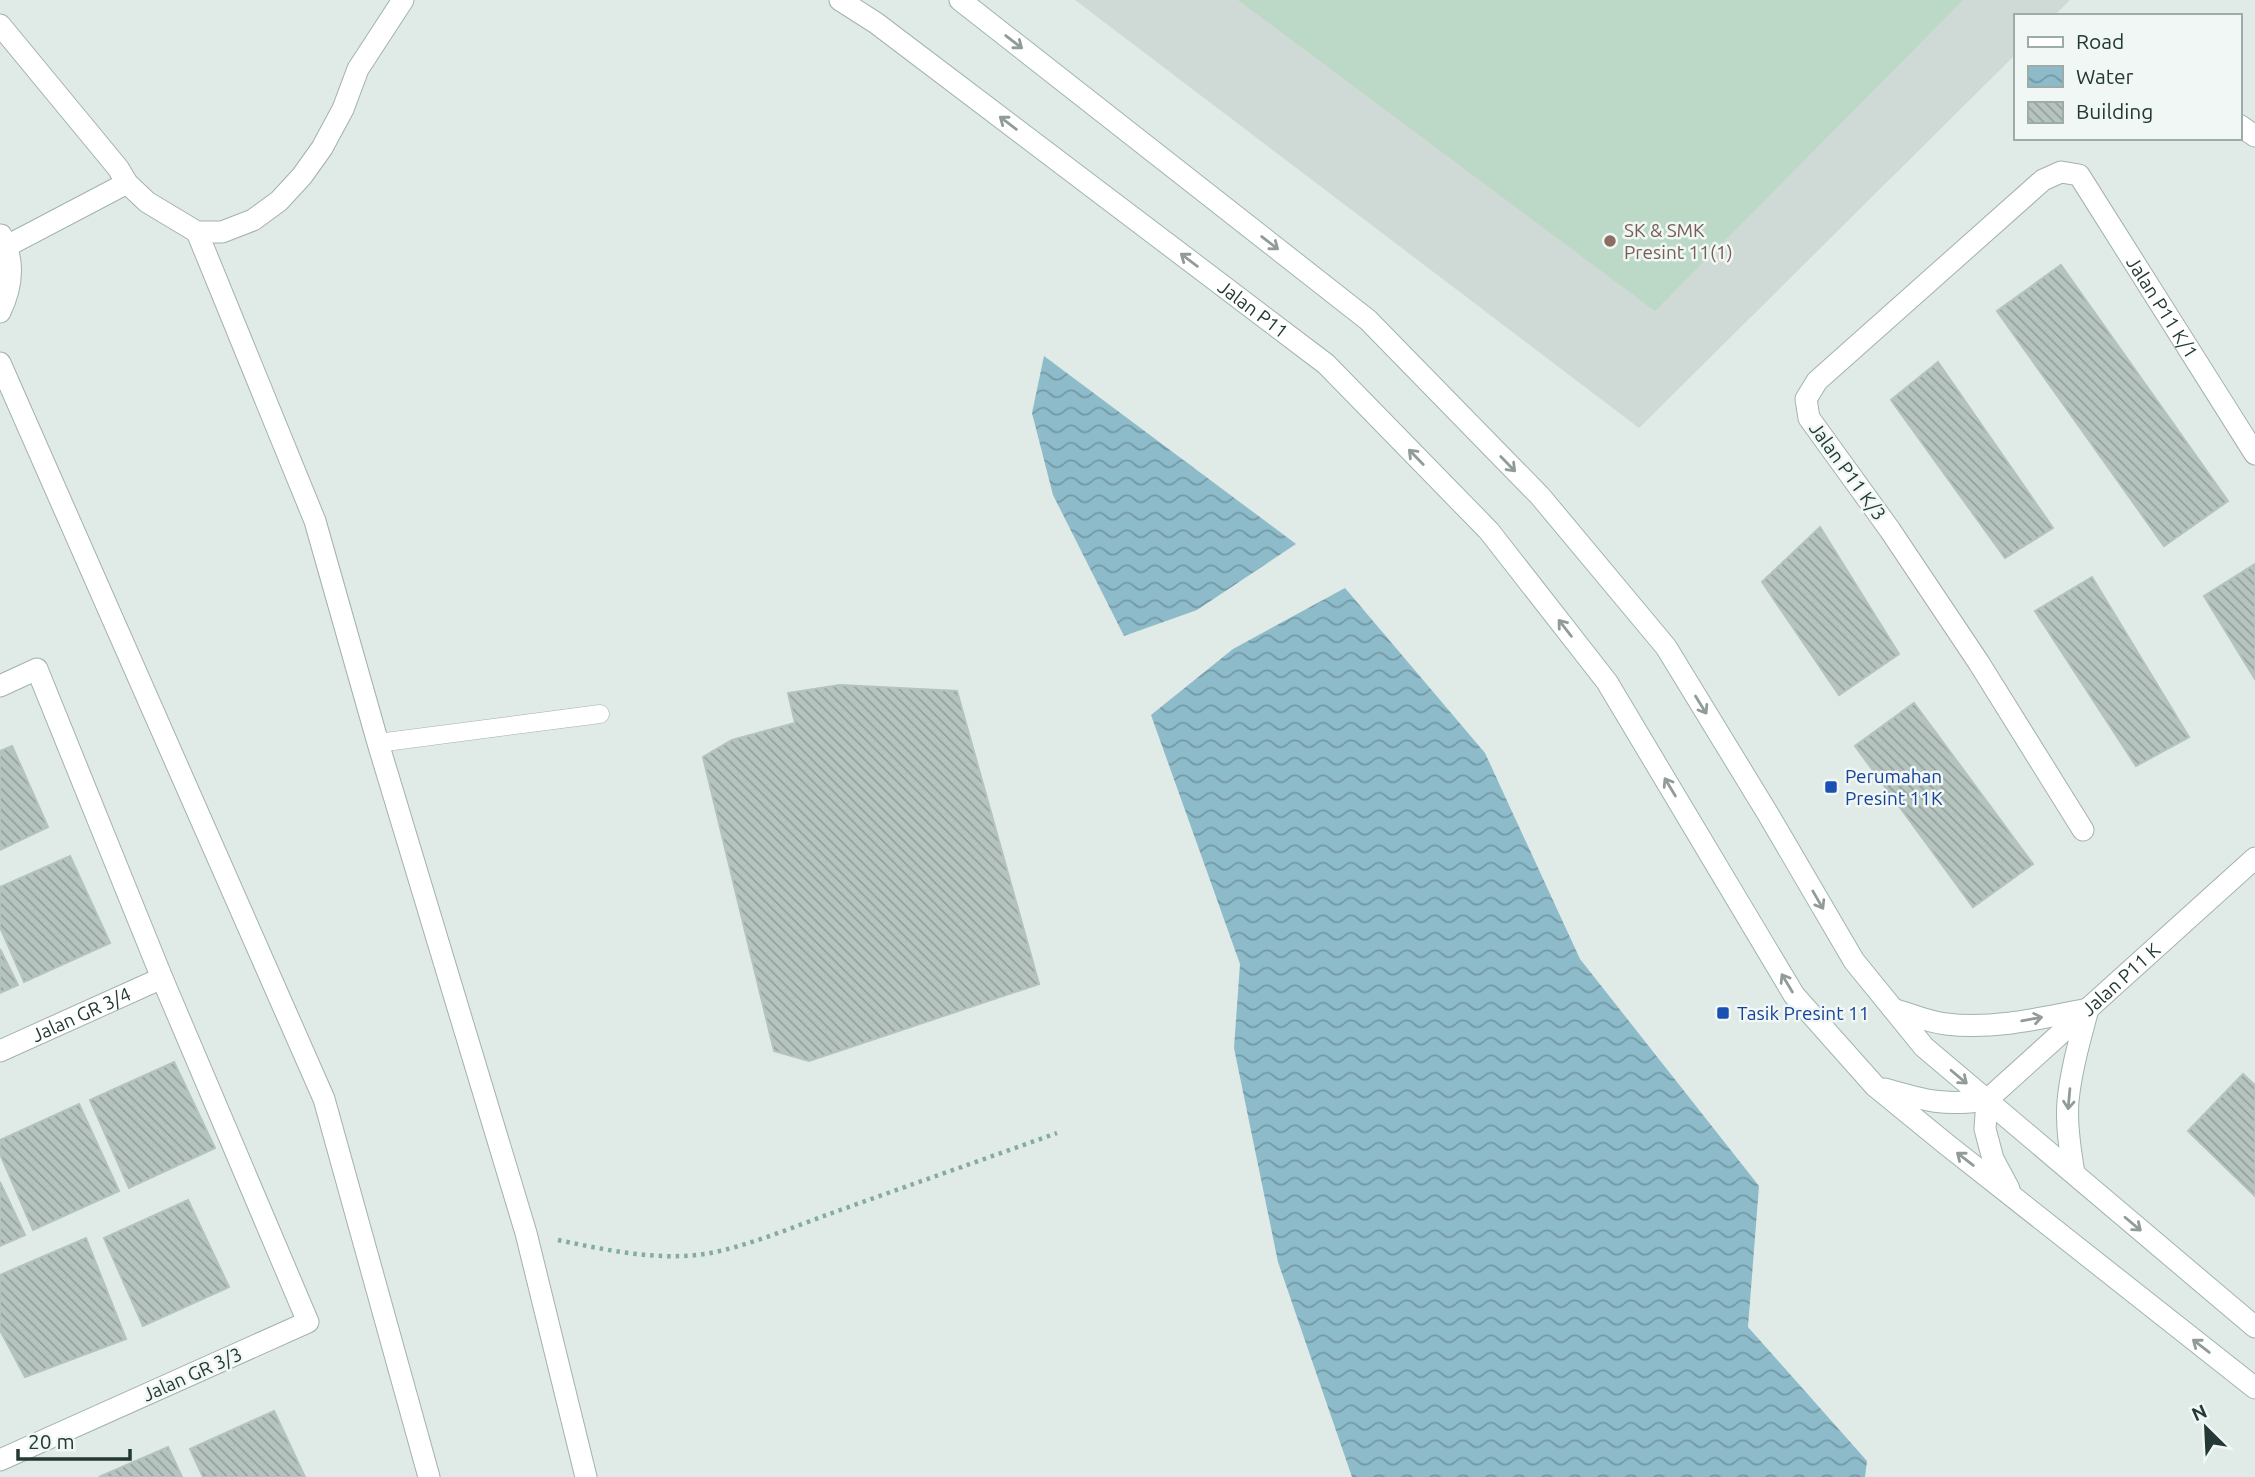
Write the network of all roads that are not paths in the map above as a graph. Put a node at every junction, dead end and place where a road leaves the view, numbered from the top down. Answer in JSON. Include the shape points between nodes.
{"nodes":[{"id":1,"x":403,"y":0,"type":"edge"},
{"id":2,"x":840,"y":0,"type":"edge"},
{"id":3,"x":960,"y":0,"type":"edge"},
{"id":4,"x":0,"y":25,"type":"edge"},
{"id":5,"x":2062,"y":172,"type":"joint"},
{"id":6,"x":127,"y":183,"type":"junction"},
{"id":7,"x":197,"y":232,"type":"junction"},
{"id":8,"x":3,"y":240,"type":"edge"},
{"id":9,"x":0,"y":312,"type":"edge"},
{"id":10,"x":0,"y":363,"type":"edge"},
{"id":11,"x":2255,"y":454,"type":"edge"},
{"id":12,"x":0,"y":686,"type":"edge"},
{"id":13,"x":600,"y":714,"type":"dead end"},
{"id":14,"x":378,"y":743,"type":"junction"},
{"id":15,"x":2083,"y":830,"type":"dead end"},
{"id":16,"x":2255,"y":858,"type":"edge"},
{"id":17,"x":162,"y":978,"type":"junction"},
{"id":18,"x":1892,"y":1009,"type":"junction"},
{"id":19,"x":2088,"y":1009,"type":"junction"},
{"id":20,"x":0,"y":1051,"type":"edge"},
{"id":21,"x":1875,"y":1086,"type":"junction"},
{"id":22,"x":1987,"y":1100,"type":"junction"},
{"id":23,"x":2074,"y":1173,"type":"junction"},
{"id":24,"x":2013,"y":1197,"type":"junction"},
{"id":25,"x":2255,"y":1327,"type":"edge"},
{"id":26,"x":2255,"y":1388,"type":"edge"},
{"id":27,"x":0,"y":1460,"type":"edge"},
{"id":28,"x":429,"y":1477,"type":"edge"},
{"id":29,"x":586,"y":1477,"type":"edge"}],
"edges":[{"from":1,"to":7,"type":"street","via":[[358,69],[343,109],[302,176],[253,220],[222,232]]},
{"from":21,"to":2,"type":"street","name":"Jalan P11","one_way":true,"via":[[1794,995],[1608,682],[1489,531],[1326,365]]},
{"from":3,"to":18,"type":"street","one_way":true,"via":[[1368,320],[1540,496],[1665,647],[1854,961]]},
{"from":4,"to":6,"type":"street"},
{"from":5,"to":11,"type":"street","name":"Jalan P11 K/1","via":[[2079,176]]},
{"from":5,"to":15,"type":"street","name":"Jalan P11 K/3","via":[[2043,180],[2002,216],[1817,381],[1806,399],[1809,418],[1979,663]]},
{"from":6,"to":7,"type":"street","via":[[147,202]]},
{"from":6,"to":8,"type":"street"},
{"from":7,"to":14,"type":"street","via":[[315,521]]},
{"from":8,"to":9,"type":"street","via":[[11,271],[8,296]]},
{"from":10,"to":28,"type":"street","via":[[324,1099]]},
{"from":12,"to":17,"type":"street","via":[[37,669]]},
{"from":13,"to":14,"type":"lane"},
{"from":14,"to":29,"type":"street","via":[[526,1234]]},
{"from":16,"to":19,"type":"street","name":"Jalan P11 K"},
{"from":17,"to":20,"type":"street","name":"Jalan GR 3/4"},
{"from":17,"to":27,"type":"street","name":"Jalan GR 3/3","via":[[308,1322]]},
{"from":18,"to":19,"type":"street","one_way":true,"via":[[1944,1024],[1979,1026]]},
{"from":18,"to":22,"type":"street","one_way":true,"via":[[1924,1047]]},
{"from":19,"to":22,"type":"street","name":"Jalan P11 K"},
{"from":19,"to":23,"type":"street","one_way":true,"via":[[2068,1103]]},
{"from":21,"to":22,"type":"street","via":[[1924,1101],[1957,1104]]},
{"from":24,"to":21,"type":"street","name":"Jalan P11","one_way":true},
{"from":22,"to":23,"type":"street"},
{"from":22,"to":24,"type":"street","via":[[1985,1129],[1993,1159]]},
{"from":23,"to":25,"type":"street","one_way":true},
{"from":26,"to":24,"type":"street","name":"Jalan P11","one_way":true}]}
